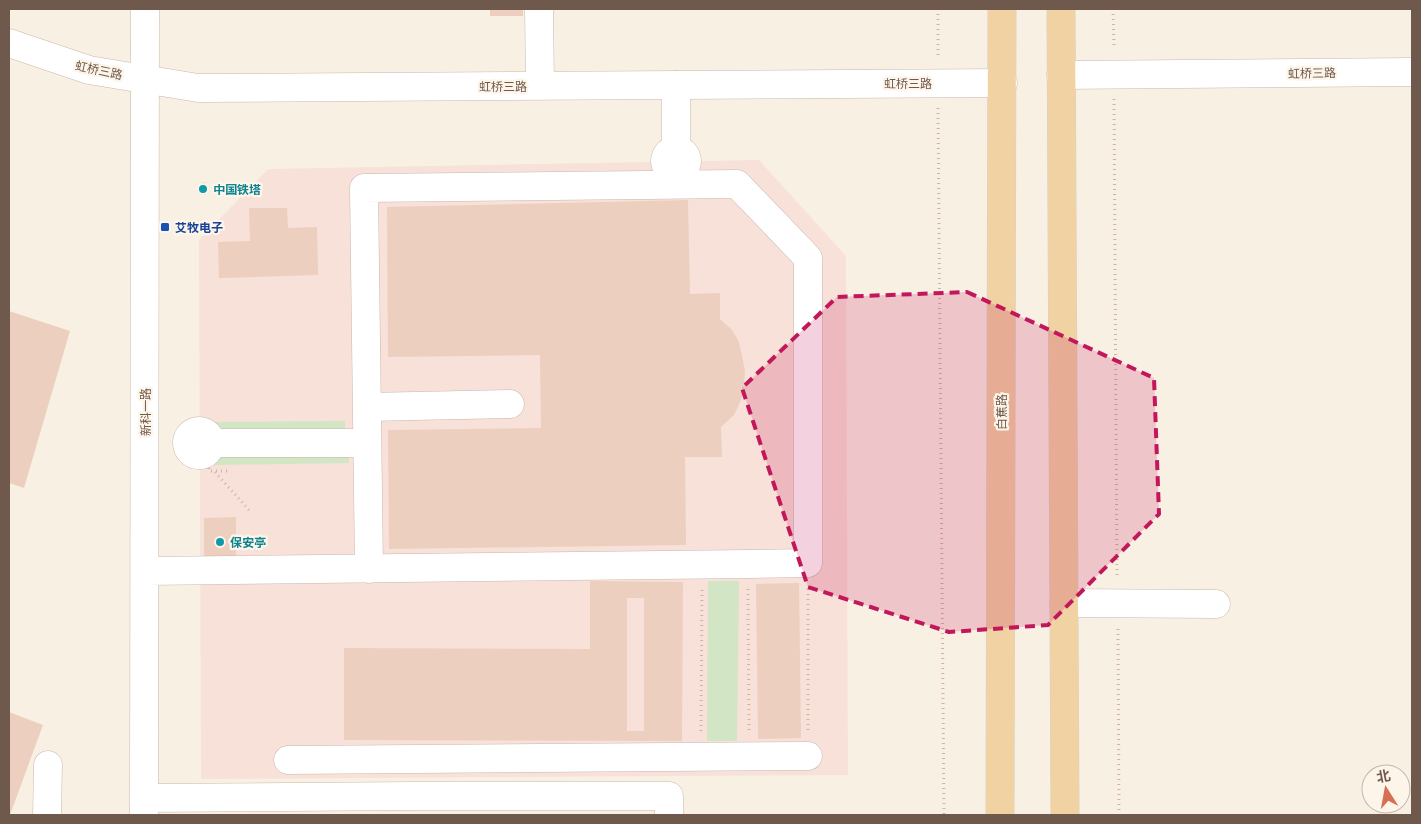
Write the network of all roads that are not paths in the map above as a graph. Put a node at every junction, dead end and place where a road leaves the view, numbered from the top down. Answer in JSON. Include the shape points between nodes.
{"nodes":[{"id":1,"x":145,"y":9,"type":"edge"},
{"id":2,"x":539,"y":9,"type":"edge"},
{"id":3,"x":1002,"y":9,"type":"edge"},
{"id":4,"x":1061,"y":9,"type":"edge"},
{"id":5,"x":9,"y":43,"type":"edge"},
{"id":6,"x":1412,"y":72,"type":"edge"},
{"id":7,"x":1061,"y":75,"type":"junction"},
{"id":8,"x":146,"y":79,"type":"junction"},
{"id":9,"x":1002,"y":83,"type":"junction"},
{"id":10,"x":676,"y":85,"type":"junction"},
{"id":11,"x":540,"y":86,"type":"junction"},
{"id":12,"x":676,"y":169,"type":"junction"},
{"id":13,"x":510,"y":404,"type":"dead end"},
{"id":14,"x":367,"y":407,"type":"junction"},
{"id":15,"x":145,"y":443,"type":"junction"},
{"id":16,"x":367,"y":443,"type":"junction"},
{"id":17,"x":369,"y":569,"type":"junction"},
{"id":18,"x":145,"y":572,"type":"junction"},
{"id":19,"x":1064,"y":603,"type":"junction"},
{"id":20,"x":1216,"y":604,"type":"dead end"},
{"id":21,"x":808,"y":756,"type":"road end"},
{"id":22,"x":288,"y":760,"type":"dead end"},
{"id":23,"x":48,"y":765,"type":"dead end"},
{"id":24,"x":416,"y":805,"type":"edge"},
{"id":25,"x":144,"y":807,"type":"edge"},
{"id":26,"x":47,"y":815,"type":"edge"},
{"id":27,"x":669,"y":815,"type":"edge"},
{"id":28,"x":1000,"y":815,"type":"edge"},
{"id":29,"x":1065,"y":815,"type":"edge"}],
"edges":[{"from":1,"to":8,"type":"street","name":"新科一路"},
{"from":2,"to":11,"type":"street"},
{"from":3,"to":9,"type":"main road","name":"白蕉路"},
{"from":4,"to":7,"type":"main road"},
{"from":5,"to":8,"type":"street","name":"虹桥三路","via":[[89,70]]},
{"from":6,"to":7,"type":"street","name":"虹桥三路"},
{"from":7,"to":19,"type":"main road"},
{"from":8,"to":11,"type":"street","name":"虹桥三路","via":[[198,88]]},
{"from":8,"to":15,"type":"street","name":"新科一路"},
{"from":9,"to":10,"type":"street","name":"虹桥三路"},
{"from":9,"to":28,"type":"main road","name":"白蕉路"},
{"from":10,"to":11,"type":"street","name":"虹桥三路"},
{"from":10,"to":12,"type":"street"},
{"from":12,"to":14,"type":"street","via":[[364,188]]},
{"from":12,"to":17,"type":"street","via":[[737,184],[808,258],[808,563]]},
{"from":13,"to":14,"type":"street"},
{"from":14,"to":16,"type":"street"},
{"from":15,"to":16,"type":"street"},
{"from":15,"to":18,"type":"street","name":"新科一路"},
{"from":16,"to":17,"type":"street"},
{"from":17,"to":18,"type":"street"},
{"from":18,"to":25,"type":"street","name":"新科一路"},
{"from":19,"to":20,"type":"street"},
{"from":19,"to":29,"type":"main road"},
{"from":21,"to":22,"type":"street"},
{"from":23,"to":26,"type":"street"},
{"from":24,"to":25,"type":"street"},
{"from":24,"to":27,"type":"street","via":[[669,796]]}]}
